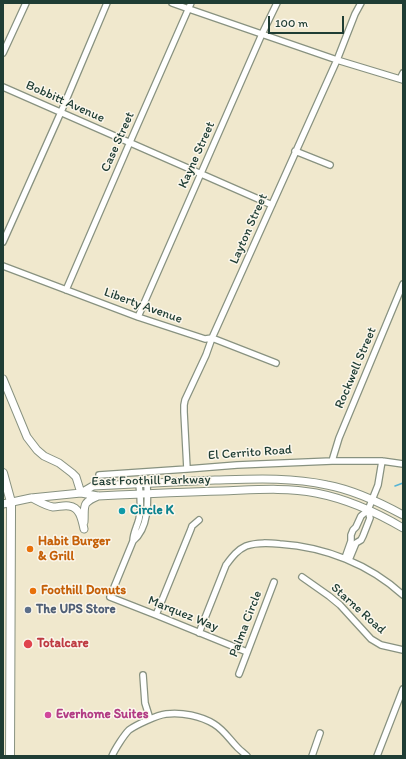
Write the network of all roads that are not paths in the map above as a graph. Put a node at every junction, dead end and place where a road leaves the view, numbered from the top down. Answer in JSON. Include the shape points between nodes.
{"nodes":[{"id":1,"x":26,"y":3,"type":"edge"},
{"id":2,"x":107,"y":3,"type":"edge"},
{"id":3,"x":172,"y":3,"type":"edge"},
{"id":4,"x":191,"y":3,"type":"edge"},
{"id":5,"x":277,"y":3,"type":"edge"},
{"id":6,"x":361,"y":3,"type":"edge"},
{"id":7,"x":188,"y":9,"type":"junction"},
{"id":8,"x":262,"y":34,"type":"junction"},
{"id":9,"x":3,"y":53,"type":"edge"},
{"id":10,"x":337,"y":60,"type":"junction"},
{"id":11,"x":403,"y":73,"type":"edge"},
{"id":12,"x":402,"y":79,"type":"edge"},
{"id":13,"x":3,"y":87,"type":"edge"},
{"id":14,"x":61,"y":112,"type":"junction"},
{"id":15,"x":130,"y":142,"type":"junction"},
{"id":16,"x":296,"y":150,"type":"junction"},
{"id":17,"x":330,"y":165,"type":"dead end"},
{"id":18,"x":200,"y":174,"type":"junction"},
{"id":19,"x":272,"y":205,"type":"junction"},
{"id":20,"x":3,"y":242,"type":"edge"},
{"id":21,"x":3,"y":266,"type":"edge"},
{"id":22,"x":403,"y":284,"type":"edge"},
{"id":23,"x":66,"y":290,"type":"junction"},
{"id":24,"x":138,"y":317,"type":"junction"},
{"id":25,"x":212,"y":338,"type":"junction"},
{"id":26,"x":276,"y":363,"type":"dead end"},
{"id":27,"x":3,"y":379,"type":"edge"},
{"id":28,"x":332,"y":460,"type":"junction"},
{"id":29,"x":382,"y":461,"type":"junction"},
{"id":30,"x":403,"y":464,"type":"edge"},
{"id":31,"x":187,"y":469,"type":"junction"},
{"id":32,"x":3,"y":473,"type":"edge"},
{"id":33,"x":99,"y":475,"type":"dead end"},
{"id":34,"x":143,"y":484,"type":"junction"},
{"id":35,"x":80,"y":493,"type":"junction"},
{"id":36,"x":144,"y":494,"type":"junction"},
{"id":37,"x":98,"y":496,"type":"junction"},
{"id":38,"x":31,"y":498,"type":"junction"},
{"id":39,"x":372,"y":500,"type":"junction"},
{"id":40,"x":7,"y":503,"type":"edge"},
{"id":41,"x":368,"y":510,"type":"junction"},
{"id":42,"x":403,"y":515,"type":"edge"},
{"id":43,"x":199,"y":520,"type":"dead end"},
{"id":44,"x":403,"y":528,"type":"edge"},
{"id":45,"x":354,"y":542,"type":"junction"},
{"id":46,"x":347,"y":559,"type":"junction"},
{"id":47,"x":302,"y":577,"type":"dead end"},
{"id":48,"x":274,"y":582,"type":"dead end"},
{"id":49,"x":403,"y":595,"type":"edge"},
{"id":50,"x":156,"y":614,"type":"junction"},
{"id":51,"x":200,"y":633,"type":"junction"},
{"id":52,"x":403,"y":650,"type":"edge"},
{"id":53,"x":247,"y":652,"type":"junction"},
{"id":54,"x":239,"y":674,"type":"dead end"},
{"id":55,"x":143,"y":675,"type":"dead end"},
{"id":56,"x":403,"y":689,"type":"edge"},
{"id":57,"x":150,"y":719,"type":"junction"},
{"id":58,"x":320,"y":733,"type":"dead end"},
{"id":59,"x":10,"y":756,"type":"edge"},
{"id":60,"x":112,"y":756,"type":"edge"},
{"id":61,"x":248,"y":756,"type":"edge"},
{"id":62,"x":312,"y":756,"type":"edge"},
{"id":63,"x":377,"y":756,"type":"edge"}],
"edges":[{"from":1,"to":9,"type":"street"},
{"from":2,"to":14,"type":"street"},
{"from":3,"to":7,"type":"street"},
{"from":4,"to":7,"type":"street","name":"Case Street"},
{"from":5,"to":8,"type":"street","name":"Kayne Street"},
{"from":6,"to":10,"type":"street","name":"Layton Street"},
{"from":7,"to":8,"type":"street"},
{"from":7,"to":15,"type":"street","name":"Case Street"},
{"from":8,"to":10,"type":"street"},
{"from":8,"to":18,"type":"street","name":"Kayne Street"},
{"from":10,"to":12,"type":"street"},
{"from":10,"to":16,"type":"street","name":"Layton Street"},
{"from":11,"to":12,"type":"street"},
{"from":13,"to":14,"type":"street","name":"Bobbitt Avenue"},
{"from":14,"to":15,"type":"street","name":"Bobbitt Avenue"},
{"from":14,"to":20,"type":"street"},
{"from":15,"to":18,"type":"street","name":"Bobbitt Avenue"},
{"from":15,"to":23,"type":"street","name":"Case Street"},
{"from":16,"to":17,"type":"street"},
{"from":16,"to":19,"type":"street","name":"Layton Street"},
{"from":18,"to":19,"type":"street","name":"Bobbitt Avenue"},
{"from":18,"to":24,"type":"street","name":"Kayne Street"},
{"from":19,"to":25,"type":"street","name":"Layton Street"},
{"from":21,"to":23,"type":"street","name":"Liberty Avenue"},
{"from":22,"to":28,"type":"street","name":"Rockwell Street"},
{"from":23,"to":24,"type":"street","name":"Liberty Avenue"},
{"from":24,"to":25,"type":"street","name":"Liberty Avenue","via":[[205,339]]},
{"from":25,"to":26,"type":"street","name":"Liberty Avenue"},
{"from":25,"to":31,"type":"street","name":"Layton Street","via":[[184,405]]},
{"from":27,"to":35,"type":"main road","via":[[28,437],[40,453],[72,472]]},
{"from":28,"to":29,"type":"street","name":"El Cerrito Road"},
{"from":28,"to":31,"type":"street","name":"El Cerrito Road"},
{"from":29,"to":30,"type":"street","name":"El Cerrito Road"},
{"from":29,"to":39,"type":"street","via":[[378,485]]},
{"from":31,"to":33,"type":"street","name":"El Cerrito Road"},
{"from":32,"to":40,"type":"highway"},
{"from":34,"to":35,"type":"main road","name":"East Foothill Parkway","via":[[93,486]]},
{"from":34,"to":36,"type":"street"},
{"from":34,"to":39,"type":"main road","name":"East Foothill Parkway","via":[[247,479],[293,480],[328,485]]},
{"from":35,"to":37,"type":"main road","name":"East Foothill Parkway"},
{"from":35,"to":38,"type":"main road"},
{"from":36,"to":37,"type":"main road","name":"East Foothill Parkway"},
{"from":36,"to":41,"type":"main road","name":"East Foothill Parkway","via":[[286,490],[325,495]]},
{"from":36,"to":50,"type":"street","name":"Marquez Way","via":[[147,509],[143,524],[138,537],[133,541],[110,597]]},
{"from":37,"to":38,"type":"main road","via":[[86,503],[84,529],[80,514],[73,507],[51,507]]},
{"from":38,"to":40,"type":"main road"},
{"from":39,"to":41,"type":"street"},
{"from":39,"to":42,"type":"main road","name":"East Foothill Parkway"},
{"from":40,"to":59,"type":"highway"},
{"from":41,"to":44,"type":"main road","name":"East Foothill Parkway"},
{"from":41,"to":45,"type":"street","via":[[353,530],[351,538]]},
{"from":41,"to":45,"type":"street","via":[[370,518],[363,536],[361,540]]},
{"from":43,"to":50,"type":"street","via":[[192,526]]},
{"from":45,"to":46,"type":"street"},
{"from":46,"to":49,"type":"street","via":[[364,566]]},
{"from":46,"to":51,"type":"street","via":[[312,548],[290,545],[264,543],[247,546],[232,556],[226,565]]},
{"from":47,"to":52,"type":"street","name":"Starne Road","via":[[329,596],[371,639],[381,645]]},
{"from":48,"to":53,"type":"street","name":"Palma Circle"},
{"from":50,"to":51,"type":"street","name":"Marquez Way"},
{"from":51,"to":53,"type":"street","name":"Marquez Way"},
{"from":53,"to":54,"type":"street","name":"Palma Circle"},
{"from":55,"to":57,"type":"street","via":[[145,703]]},
{"from":56,"to":63,"type":"street"},
{"from":57,"to":60,"type":"street","via":[[128,731]]},
{"from":57,"to":61,"type":"street","via":[[165,714],[200,718],[215,724]]},
{"from":58,"to":62,"type":"street"}]}
